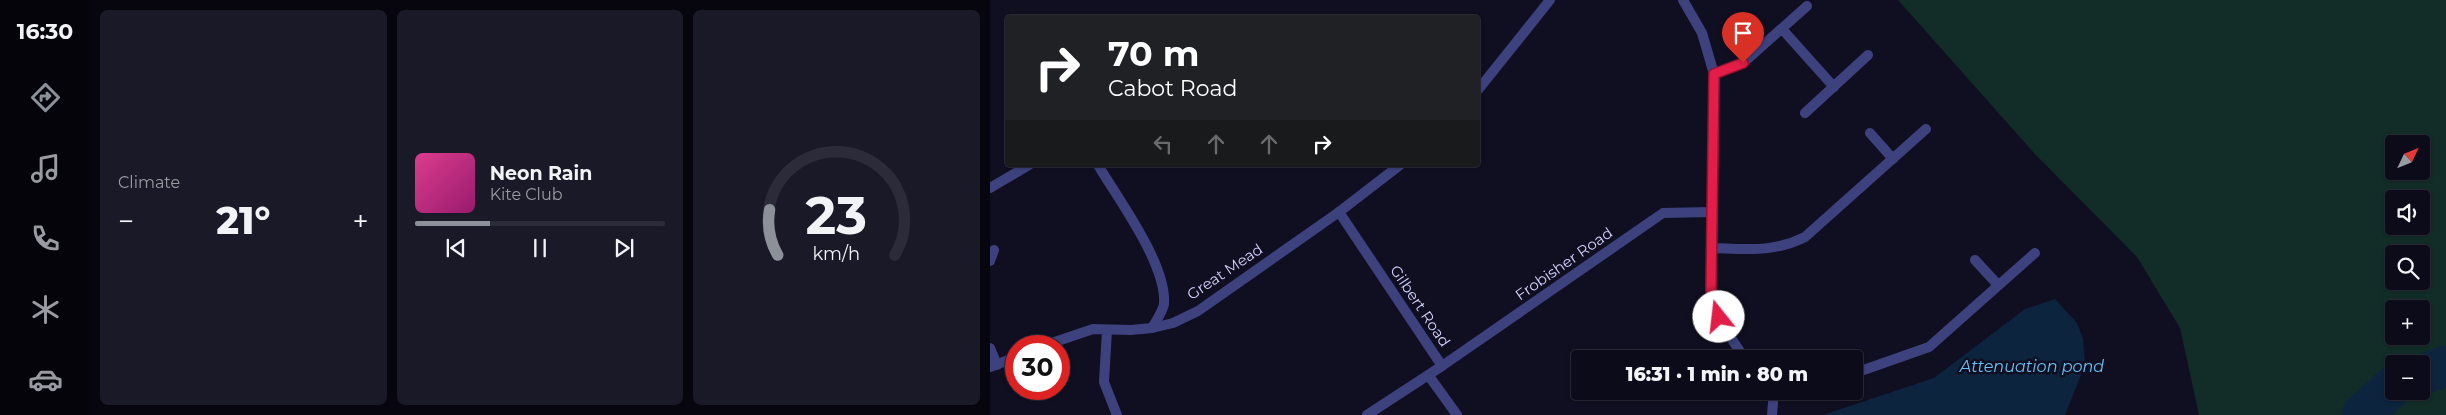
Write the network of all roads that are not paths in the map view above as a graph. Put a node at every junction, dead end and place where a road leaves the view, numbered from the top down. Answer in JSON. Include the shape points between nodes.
{"nodes":[{"id":1,"x":1550,"y":0,"type":"edge"},
{"id":2,"x":1683,"y":0,"type":"edge"},
{"id":3,"x":1807,"y":6,"type":"dead end"},
{"id":4,"x":1782,"y":29,"type":"junction"},
{"id":5,"x":1868,"y":55,"type":"dead end"},
{"id":6,"x":1714,"y":74,"type":"junction"},
{"id":7,"x":1834,"y":87,"type":"junction"},
{"id":8,"x":1480,"y":88,"type":"edge"},
{"id":9,"x":1805,"y":113,"type":"dead end"},
{"id":10,"x":1926,"y":129,"type":"dead end"},
{"id":11,"x":1870,"y":133,"type":"dead end"},
{"id":12,"x":1892,"y":159,"type":"junction"},
{"id":13,"x":1026,"y":167,"type":"edge"},
{"id":14,"x":1099,"y":167,"type":"edge"},
{"id":15,"x":1397,"y":167,"type":"edge"},
{"id":16,"x":990,"y":188,"type":"edge"},
{"id":17,"x":1339,"y":212,"type":"junction"},
{"id":18,"x":1711,"y":212,"type":"junction"},
{"id":19,"x":1712,"y":248,"type":"junction"},
{"id":20,"x":994,"y":250,"type":"dead end"},
{"id":21,"x":2035,"y":253,"type":"dead end"},
{"id":22,"x":1975,"y":260,"type":"dead end"},
{"id":23,"x":990,"y":261,"type":"edge"},
{"id":24,"x":1998,"y":285,"type":"junction"},
{"id":25,"x":1152,"y":328,"type":"junction"},
{"id":26,"x":1107,"y":330,"type":"junction"},
{"id":27,"x":1070,"y":337,"type":"edge"},
{"id":28,"x":990,"y":348,"type":"edge"},
{"id":29,"x":1738,"y":350,"type":"edge"},
{"id":30,"x":1005,"y":361,"type":"edge"},
{"id":31,"x":993,"y":366,"type":"edge"},
{"id":32,"x":1442,"y":366,"type":"junction"},
{"id":33,"x":1863,"y":370,"type":"edge"},
{"id":34,"x":1429,"y":376,"type":"junction"},
{"id":35,"x":1773,"y":400,"type":"edge"},
{"id":36,"x":1117,"y":415,"type":"edge"},
{"id":37,"x":1367,"y":415,"type":"edge"},
{"id":38,"x":1457,"y":415,"type":"edge"},
{"id":39,"x":1772,"y":415,"type":"edge"}],
"edges":[{"from":1,"to":8,"type":"street"},
{"from":2,"to":6,"type":"street","via":[[1702,33]]},
{"from":3,"to":4,"type":"street"},
{"from":4,"to":6,"type":"street","via":[[1743,63]]},
{"from":4,"to":7,"type":"street"},
{"from":5,"to":7,"type":"street"},
{"from":6,"to":18,"type":"street"},
{"from":7,"to":9,"type":"street"},
{"from":10,"to":12,"type":"street"},
{"from":11,"to":12,"type":"street"},
{"from":12,"to":19,"type":"street","via":[[1805,237],[1787,246],[1765,250]]},
{"from":13,"to":16,"type":"street"},
{"from":14,"to":25,"type":"street","via":[[1151,254],[1160,279],[1164,304]]},
{"from":15,"to":17,"type":"street","name":"Great Mead"},
{"from":17,"to":25,"type":"street","name":"Great Mead","via":[[1198,310],[1173,323]]},
{"from":17,"to":32,"type":"street","name":"Gilbert Road"},
{"from":18,"to":19,"type":"street"},
{"from":18,"to":32,"type":"street","name":"Frobisher Road","via":[[1663,213]]},
{"from":19,"to":29,"type":"street","via":[[1711,290],[1719,317]]},
{"from":20,"to":23,"type":"street"},
{"from":21,"to":24,"type":"street"},
{"from":22,"to":24,"type":"street"},
{"from":24,"to":33,"type":"street","via":[[1929,347]]},
{"from":25,"to":26,"type":"street","name":"Great Mead"},
{"from":26,"to":27,"type":"street","name":"Great Mead","via":[[1093,329]]},
{"from":26,"to":36,"type":"street","via":[[1104,382]]},
{"from":28,"to":31,"type":"street"},
{"from":30,"to":31,"type":"street"},
{"from":32,"to":34,"type":"street","name":"Gilbert Road"},
{"from":34,"to":37,"type":"street","name":"Gilbert Road"},
{"from":34,"to":38,"type":"street"},
{"from":35,"to":39,"type":"street"}]}
